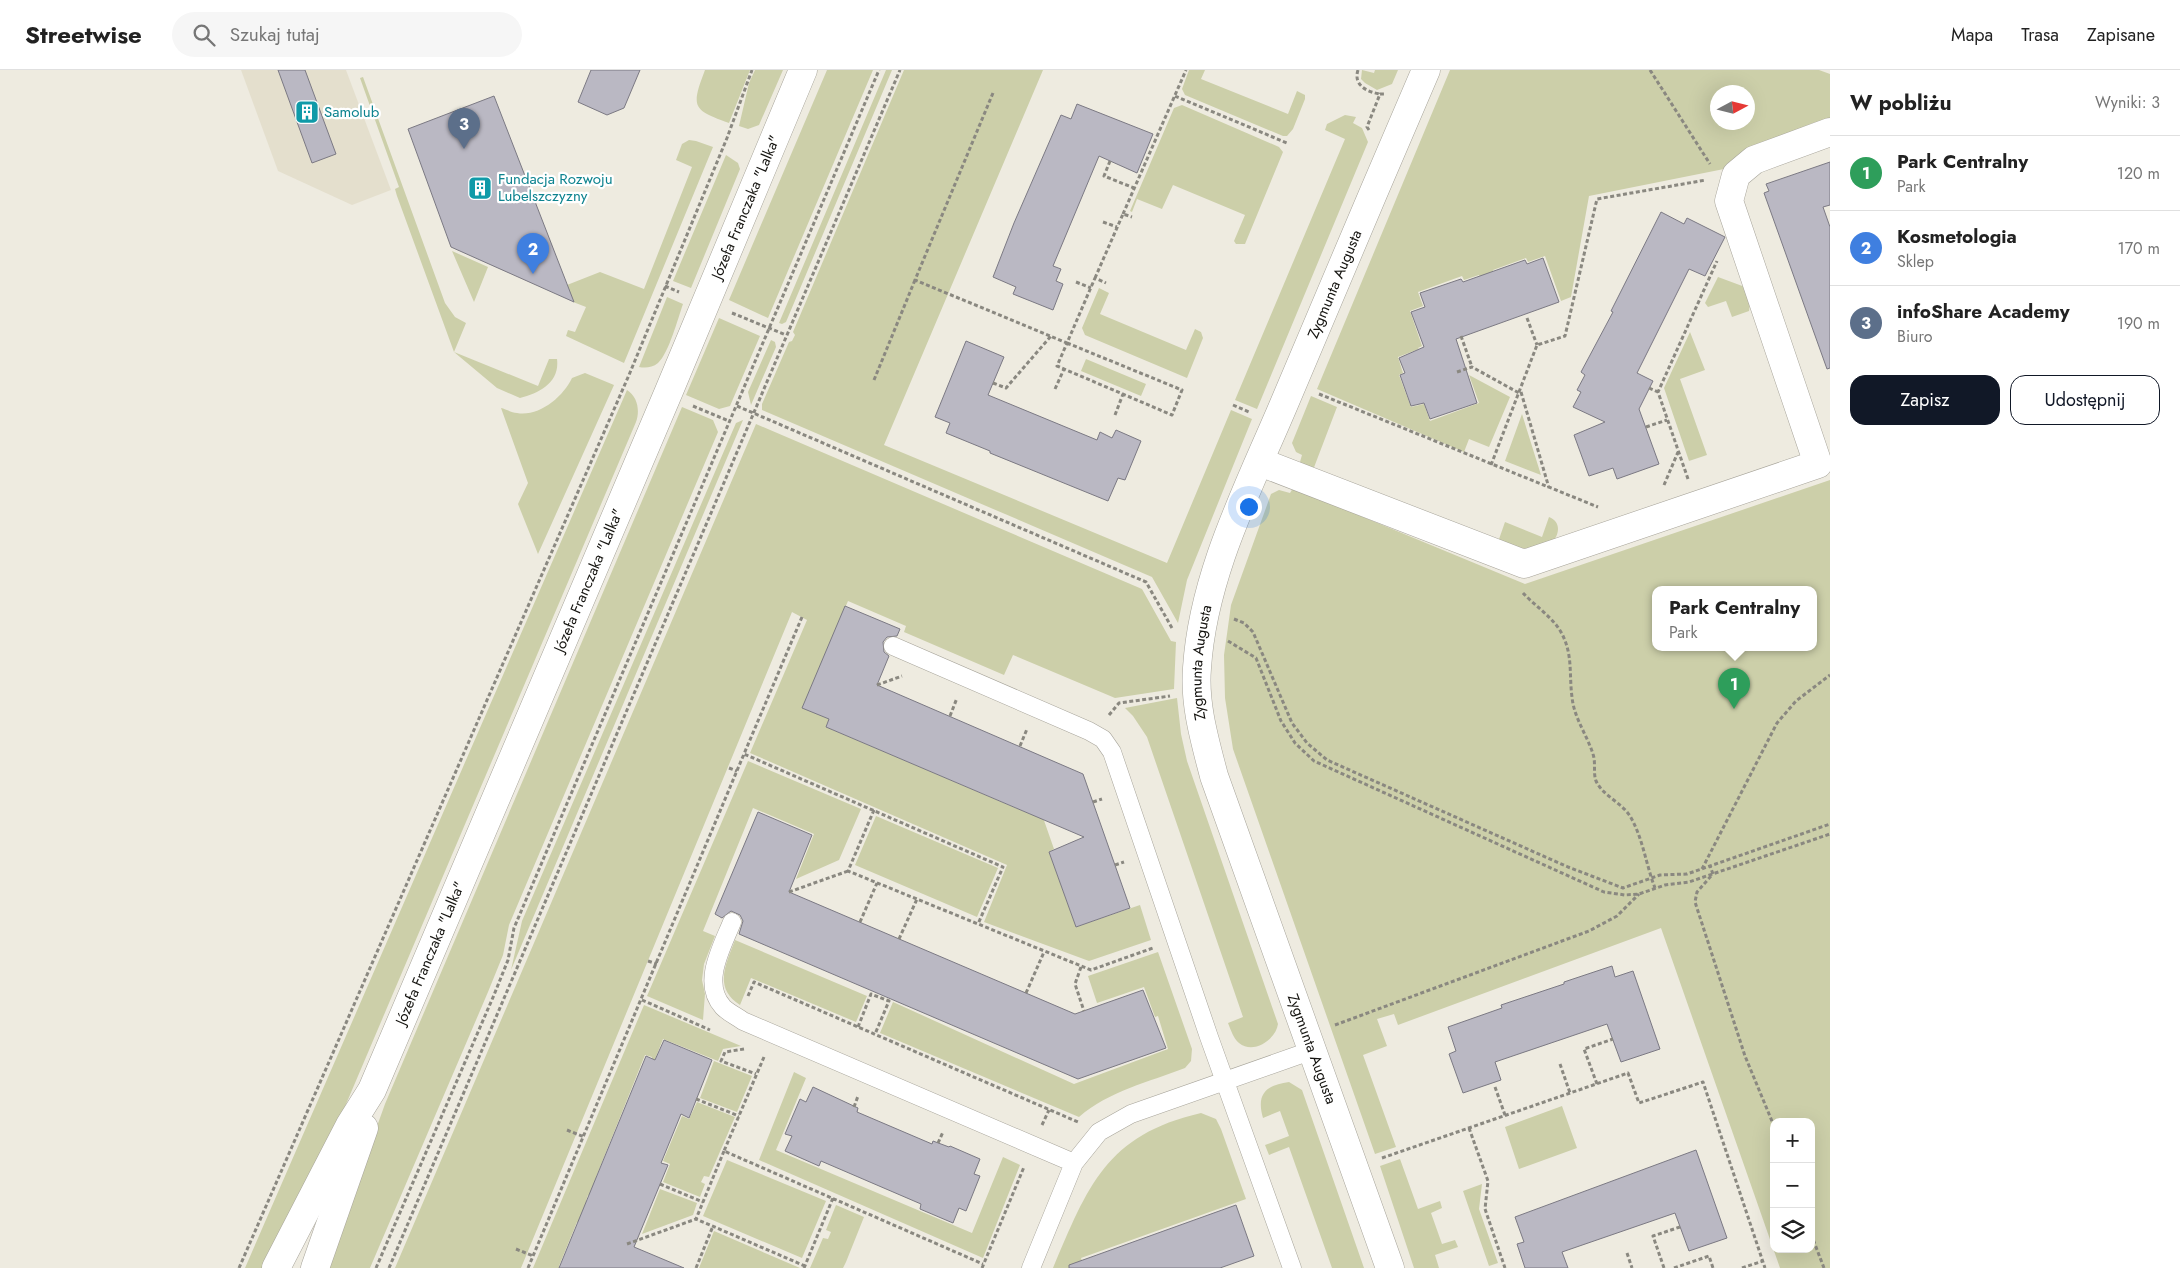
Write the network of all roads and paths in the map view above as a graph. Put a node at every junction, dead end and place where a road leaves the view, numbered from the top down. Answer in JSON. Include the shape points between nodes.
{"nodes":[{"id":1,"x":752,"y":70,"type":"edge"},
{"id":2,"x":803,"y":70,"type":"edge"},
{"id":3,"x":879,"y":70,"type":"edge"},
{"id":4,"x":900,"y":70,"type":"edge"},
{"id":5,"x":1186,"y":70,"type":"edge"},
{"id":6,"x":1358,"y":70,"type":"edge"},
{"id":7,"x":1426,"y":70,"type":"edge"},
{"id":8,"x":1650,"y":70,"type":"edge"},
{"id":9,"x":993,"y":94,"type":"dead end"},
{"id":10,"x":1380,"y":94,"type":"dead end"},
{"id":11,"x":1175,"y":96,"type":"junction"},
{"id":12,"x":1830,"y":132,"type":"edge"},
{"id":13,"x":1287,"y":144,"type":"dead end"},
{"id":14,"x":1110,"y":161,"type":"dead end"},
{"id":15,"x":1728,"y":176,"type":"junction"},
{"id":16,"x":1134,"y":188,"type":"junction"},
{"id":17,"x":1123,"y":214,"type":"junction"},
{"id":18,"x":1132,"y":217,"type":"dead end"},
{"id":19,"x":1103,"y":222,"type":"dead end"},
{"id":20,"x":1117,"y":227,"type":"junction"},
{"id":21,"x":1745,"y":246,"type":"junction"},
{"id":22,"x":1095,"y":278,"type":"junction"},
{"id":23,"x":914,"y":280,"type":"junction"},
{"id":24,"x":1076,"y":282,"type":"dead end"},
{"id":25,"x":1106,"y":283,"type":"dead end"},
{"id":26,"x":665,"y":286,"type":"junction"},
{"id":27,"x":1091,"y":288,"type":"junction"},
{"id":28,"x":687,"y":295,"type":"dead end"},
{"id":29,"x":730,"y":312,"type":"dead end"},
{"id":30,"x":1528,"y":318,"type":"dead end"},
{"id":31,"x":1681,"y":327,"type":"dead end"},
{"id":32,"x":769,"y":329,"type":"junction"},
{"id":33,"x":1686,"y":330,"type":"junction"},
{"id":34,"x":786,"y":335,"type":"junction"},
{"id":35,"x":1050,"y":336,"type":"junction"},
{"id":36,"x":1461,"y":336,"type":"dead end"},
{"id":37,"x":1067,"y":343,"type":"junction"},
{"id":38,"x":1537,"y":345,"type":"junction"},
{"id":39,"x":1472,"y":367,"type":"junction"},
{"id":40,"x":1064,"y":369,"type":"junction"},
{"id":41,"x":1457,"y":372,"type":"dead end"},
{"id":42,"x":874,"y":380,"type":"dead end"},
{"id":43,"x":993,"y":383,"type":"dead end"},
{"id":44,"x":1649,"y":388,"type":"dead end"},
{"id":45,"x":1054,"y":389,"type":"dead end"},
{"id":46,"x":1520,"y":392,"type":"junction"},
{"id":47,"x":1658,"y":392,"type":"junction"},
{"id":48,"x":1123,"y":394,"type":"junction"},
{"id":49,"x":1318,"y":394,"type":"dead end"},
{"id":50,"x":668,"y":395,"type":"junction"},
{"id":51,"x":1232,"y":405,"type":"dead end"},
{"id":52,"x":737,"y":406,"type":"junction"},
{"id":53,"x":1242,"y":409,"type":"dead end"},
{"id":54,"x":752,"y":413,"type":"junction"},
{"id":55,"x":1115,"y":415,"type":"dead end"},
{"id":56,"x":1667,"y":420,"type":"junction"},
{"id":57,"x":729,"y":421,"type":"junction"},
{"id":58,"x":1646,"y":427,"type":"dead end"},
{"id":59,"x":1678,"y":451,"type":"junction"},
{"id":60,"x":1260,"y":462,"type":"junction"},
{"id":61,"x":1491,"y":465,"type":"junction"},
{"id":62,"x":1549,"y":488,"type":"junction"},
{"id":63,"x":1691,"y":488,"type":"dead end"},
{"id":64,"x":1661,"y":491,"type":"dead end"},
{"id":65,"x":1602,"y":507,"type":"dead end"},
{"id":66,"x":1520,"y":563,"type":"junction"},
{"id":67,"x":1205,"y":610,"type":"junction"},
{"id":68,"x":802,"y":617,"type":"dead end"},
{"id":69,"x":1176,"y":635,"type":"dead end"},
{"id":70,"x":1224,"y":639,"type":"dead end"},
{"id":71,"x":893,"y":646,"type":"dead end"},
{"id":72,"x":904,"y":675,"type":"dead end"},
{"id":73,"x":1830,"y":675,"type":"edge"},
{"id":74,"x":877,"y":685,"type":"dead end"},
{"id":75,"x":959,"y":693,"type":"dead end"},
{"id":76,"x":1171,"y":696,"type":"dead end"},
{"id":77,"x":950,"y":716,"type":"dead end"},
{"id":78,"x":1030,"y":722,"type":"dead end"},
{"id":79,"x":1094,"y":734,"type":"junction"},
{"id":80,"x":1020,"y":746,"type":"dead end"},
{"id":81,"x":744,"y":754,"type":"junction"},
{"id":82,"x":729,"y":768,"type":"dead end"},
{"id":83,"x":737,"y":771,"type":"junction"},
{"id":84,"x":874,"y":810,"type":"junction"},
{"id":85,"x":1830,"y":824,"type":"edge"},
{"id":86,"x":1830,"y":834,"type":"edge"},
{"id":87,"x":1710,"y":866,"type":"junction"},
{"id":88,"x":1701,"y":869,"type":"junction"},
{"id":89,"x":848,"y":871,"type":"junction"},
{"id":90,"x":1713,"y":874,"type":"junction"},
{"id":91,"x":1651,"y":878,"type":"junction"},
{"id":92,"x":877,"y":883,"type":"junction"},
{"id":93,"x":1655,"y":888,"type":"junction"},
{"id":94,"x":788,"y":892,"type":"dead end"},
{"id":95,"x":1639,"y":894,"type":"junction"},
{"id":96,"x":917,"y":899,"type":"junction"},
{"id":97,"x":732,"y":922,"type":"dead end"},
{"id":98,"x":860,"y":922,"type":"dead end"},
{"id":99,"x":978,"y":924,"type":"junction"},
{"id":100,"x":899,"y":939,"type":"dead end"},
{"id":101,"x":1161,"y":945,"type":"dead end"},
{"id":102,"x":1044,"y":952,"type":"junction"},
{"id":103,"x":648,"y":961,"type":"dead end"},
{"id":104,"x":657,"y":964,"type":"junction"},
{"id":105,"x":1081,"y":967,"type":"junction"},
{"id":106,"x":754,"y":982,"type":"dead end"},
{"id":107,"x":1026,"y":993,"type":"dead end"},
{"id":108,"x":1084,"y":1011,"type":"dead end"},
{"id":109,"x":1331,"y":1026,"type":"dead end"},
{"id":110,"x":858,"y":1027,"type":"junction"},
{"id":111,"x":875,"y":1034,"type":"junction"},
{"id":112,"x":1612,"y":1039,"type":"dead end"},
{"id":113,"x":752,"y":1048,"type":"dead end"},
{"id":114,"x":1313,"y":1050,"type":"junction"},
{"id":115,"x":765,"y":1054,"type":"dead end"},
{"id":116,"x":1560,"y":1064,"type":"dead end"},
{"id":117,"x":756,"y":1074,"type":"junction"},
{"id":118,"x":1224,"y":1080,"type":"junction"},
{"id":119,"x":1597,"y":1084,"type":"junction"},
{"id":120,"x":1495,"y":1087,"type":"dead end"},
{"id":121,"x":372,"y":1090,"type":"junction"},
{"id":122,"x":1570,"y":1093,"type":"junction"},
{"id":123,"x":859,"y":1094,"type":"dead end"},
{"id":124,"x":696,"y":1099,"type":"dead end"},
{"id":125,"x":854,"y":1107,"type":"dead end"},
{"id":126,"x":1505,"y":1115,"type":"junction"},
{"id":127,"x":739,"y":1116,"type":"junction"},
{"id":128,"x":1771,"y":1118,"type":"edge"},
{"id":129,"x":1085,"y":1119,"type":"dead end"},
{"id":130,"x":1469,"y":1128,"type":"junction"},
{"id":131,"x":567,"y":1130,"type":"dead end"},
{"id":132,"x":944,"y":1130,"type":"dead end"},
{"id":133,"x":584,"y":1137,"type":"junction"},
{"id":134,"x":938,"y":1143,"type":"dead end"},
{"id":135,"x":724,"y":1151,"type":"junction"},
{"id":136,"x":1376,"y":1160,"type":"dead end"},
{"id":137,"x":1074,"y":1163,"type":"junction"},
{"id":138,"x":1026,"y":1165,"type":"dead end"},
{"id":139,"x":660,"y":1184,"type":"dead end"},
{"id":140,"x":833,"y":1198,"type":"junction"},
{"id":141,"x":703,"y":1202,"type":"junction"},
{"id":142,"x":696,"y":1219,"type":"junction"},
{"id":143,"x":713,"y":1226,"type":"junction"},
{"id":144,"x":1680,"y":1227,"type":"dead end"},
{"id":145,"x":627,"y":1244,"type":"dead end"},
{"id":146,"x":1815,"y":1244,"type":"edge"},
{"id":147,"x":516,"y":1249,"type":"dead end"},
{"id":148,"x":1627,"y":1253,"type":"dead end"},
{"id":149,"x":533,"y":1256,"type":"junction"},
{"id":150,"x":1763,"y":1261,"type":"junction"},
{"id":151,"x":982,"y":1266,"type":"edge"},
{"id":152,"x":804,"y":1267,"type":"edge"},
{"id":153,"x":239,"y":1268,"type":"edge"},
{"id":154,"x":276,"y":1268,"type":"edge"},
{"id":155,"x":315,"y":1268,"type":"edge"},
{"id":156,"x":376,"y":1268,"type":"edge"},
{"id":157,"x":389,"y":1268,"type":"edge"},
{"id":158,"x":528,"y":1268,"type":"edge"},
{"id":159,"x":696,"y":1268,"type":"edge"},
{"id":160,"x":1031,"y":1268,"type":"edge"},
{"id":161,"x":1292,"y":1268,"type":"edge"},
{"id":162,"x":1390,"y":1268,"type":"edge"},
{"id":163,"x":1505,"y":1268,"type":"edge"},
{"id":164,"x":1632,"y":1268,"type":"edge"},
{"id":165,"x":1664,"y":1268,"type":"edge"},
{"id":166,"x":1674,"y":1268,"type":"edge"},
{"id":167,"x":1713,"y":1268,"type":"edge"},
{"id":168,"x":1742,"y":1268,"type":"edge"},
{"id":169,"x":1765,"y":1268,"type":"edge"},
{"id":170,"x":1824,"y":1268,"type":"edge"}],
"edges":[{"from":1,"to":26,"type":"path"},
{"from":2,"to":50,"type":"street","name":"Józefa Franczaka \"Lalka\""},
{"from":3,"to":32,"type":"path"},
{"from":4,"to":34,"type":"path"},
{"from":5,"to":11,"type":"path"},
{"from":6,"to":10,"type":"path","via":[[1359,84],[1365,90]]},
{"from":7,"to":60,"type":"street","name":"Zygmunta Augusta"},
{"from":8,"to":15,"type":"path"},
{"from":9,"to":23,"type":"path"},
{"from":11,"to":13,"type":"path"},
{"from":11,"to":16,"type":"path"},
{"from":12,"to":15,"type":"street","via":[[1754,160]]},
{"from":14,"to":16,"type":"path","via":[[1104,176]]},
{"from":15,"to":21,"type":"street","via":[[1729,201]]},
{"from":15,"to":38,"type":"path","via":[[1596,199],[1565,336]]},
{"from":16,"to":17,"type":"path"},
{"from":17,"to":18,"type":"path"},
{"from":17,"to":20,"type":"path"},
{"from":19,"to":20,"type":"path"},
{"from":20,"to":22,"type":"path"},
{"from":21,"to":33,"type":"path","via":[[1720,254]]},
{"from":21,"to":66,"type":"street","via":[[1818,464]]},
{"from":22,"to":25,"type":"path"},
{"from":22,"to":27,"type":"path"},
{"from":23,"to":35,"type":"path"},
{"from":23,"to":42,"type":"path"},
{"from":24,"to":27,"type":"path"},
{"from":26,"to":28,"type":"path"},
{"from":26,"to":153,"type":"path"},
{"from":27,"to":37,"type":"path"},
{"from":29,"to":32,"type":"path"},
{"from":30,"to":38,"type":"path"},
{"from":31,"to":33,"type":"path"},
{"from":32,"to":34,"type":"path"},
{"from":32,"to":52,"type":"path"},
{"from":33,"to":47,"type":"path"},
{"from":34,"to":54,"type":"path"},
{"from":35,"to":37,"type":"path"},
{"from":35,"to":43,"type":"path","via":[[1006,388]]},
{"from":36,"to":39,"type":"path"},
{"from":37,"to":40,"type":"path","via":[[1057,366]]},
{"from":37,"to":48,"type":"path","via":[[1182,390],[1172,414]]},
{"from":38,"to":46,"type":"path"},
{"from":39,"to":41,"type":"path"},
{"from":39,"to":46,"type":"path"},
{"from":40,"to":45,"type":"path"},
{"from":40,"to":48,"type":"path"},
{"from":44,"to":47,"type":"path"},
{"from":46,"to":61,"type":"path"},
{"from":46,"to":62,"type":"path"},
{"from":47,"to":56,"type":"path"},
{"from":48,"to":55,"type":"path"},
{"from":49,"to":61,"type":"path"},
{"from":50,"to":57,"type":"path"},
{"from":50,"to":121,"type":"street","name":"Józefa Franczaka \"Lalka\""},
{"from":51,"to":53,"type":"path"},
{"from":52,"to":54,"type":"path"},
{"from":52,"to":57,"type":"path"},
{"from":54,"to":69,"type":"path","via":[[1146,582]]},
{"from":54,"to":157,"type":"path"},
{"from":56,"to":58,"type":"path"},
{"from":56,"to":59,"type":"path"},
{"from":57,"to":156,"type":"path","via":[[514,928],[508,960],[494,995]]},
{"from":59,"to":63,"type":"path"},
{"from":59,"to":64,"type":"path"},
{"from":60,"to":66,"type":"street"},
{"from":60,"to":67,"type":"street","name":"Zygmunta Augusta","via":[[1212,579]]},
{"from":61,"to":62,"type":"path"},
{"from":62,"to":65,"type":"path"},
{"from":66,"to":91,"type":"path","via":[[1516,583],[1561,632],[1568,648],[1572,698],[1594,757],[1595,778],[1600,789],[1630,816]]},
{"from":67,"to":91,"type":"path","via":[[1244,623],[1253,632],[1292,723],[1307,743],[1327,760],[1568,867],[1623,888]]},
{"from":67,"to":114,"type":"street","name":"Zygmunta Augusta","via":[[1196,670],[1203,733],[1214,776]]},
{"from":68,"to":81,"type":"path"},
{"from":70,"to":95,"type":"path","via":[[1256,658],[1281,721],[1295,742],[1314,761],[1604,892]]},
{"from":71,"to":79,"type":"lane"},
{"from":72,"to":74,"type":"path"},
{"from":73,"to":88,"type":"path","via":[[1796,702],[1777,723]]},
{"from":75,"to":77,"type":"path"},
{"from":76,"to":79,"type":"path","via":[[1119,703]]},
{"from":78,"to":80,"type":"path"},
{"from":79,"to":118,"type":"lane","via":[[1112,752]]},
{"from":81,"to":83,"type":"path"},
{"from":81,"to":84,"type":"path"},
{"from":82,"to":83,"type":"path"},
{"from":83,"to":104,"type":"path"},
{"from":84,"to":89,"type":"path"},
{"from":84,"to":99,"type":"path","via":[[1003,867]]},
{"from":85,"to":87,"type":"path"},
{"from":86,"to":90,"type":"path"},
{"from":87,"to":88,"type":"path"},
{"from":87,"to":90,"type":"path"},
{"from":88,"to":91,"type":"path"},
{"from":89,"to":92,"type":"path"},
{"from":89,"to":94,"type":"path"},
{"from":90,"to":93,"type":"path"},
{"from":90,"to":128,"type":"path","via":[[1696,892],[1695,902],[1745,1056]]},
{"from":91,"to":93,"type":"path"},
{"from":92,"to":96,"type":"path"},
{"from":92,"to":98,"type":"path"},
{"from":93,"to":95,"type":"path"},
{"from":95,"to":109,"type":"path","via":[[1617,916],[1589,932]]},
{"from":96,"to":99,"type":"path"},
{"from":96,"to":100,"type":"path"},
{"from":97,"to":137,"type":"lane","via":[[714,967],[716,997],[728,1012]]},
{"from":99,"to":102,"type":"path"},
{"from":101,"to":105,"type":"path","via":[[1091,970]]},
{"from":102,"to":105,"type":"path"},
{"from":102,"to":107,"type":"path"},
{"from":103,"to":104,"type":"path"},
{"from":104,"to":133,"type":"path"},
{"from":105,"to":108,"type":"path","via":[[1074,984]]},
{"from":106,"to":110,"type":"path"},
{"from":110,"to":111,"type":"path"},
{"from":110,"to":111,"type":"path","via":[[871,994],[889,1001]]},
{"from":111,"to":129,"type":"path","via":[[1080,1123]]},
{"from":112,"to":119,"type":"path","via":[[1584,1049]]},
{"from":113,"to":117,"type":"path","via":[[725,1052],[721,1061]]},
{"from":114,"to":118,"type":"lane"},
{"from":114,"to":162,"type":"street","name":"Zygmunta Augusta"},
{"from":115,"to":117,"type":"path"},
{"from":116,"to":122,"type":"path"},
{"from":117,"to":127,"type":"path"},
{"from":118,"to":137,"type":"lane","via":[[1132,1114],[1099,1132]]},
{"from":118,"to":161,"type":"lane"},
{"from":119,"to":122,"type":"path"},
{"from":119,"to":150,"type":"path","via":[[1628,1073],[1640,1103],[1703,1082]]},
{"from":120,"to":126,"type":"path"},
{"from":121,"to":154,"type":"street","name":"Józefa Franczaka \"Lalka\"","via":[[350,1125]]},
{"from":121,"to":155,"type":"street","name":"Józefa Franczaka \"Lalka\"","via":[[364,1130]]},
{"from":122,"to":126,"type":"path"},
{"from":123,"to":125,"type":"path"},
{"from":124,"to":127,"type":"path"},
{"from":126,"to":130,"type":"path"},
{"from":127,"to":135,"type":"path"},
{"from":130,"to":136,"type":"path"},
{"from":130,"to":163,"type":"path","via":[[1488,1181],[1485,1209]]},
{"from":131,"to":133,"type":"path"},
{"from":132,"to":134,"type":"path"},
{"from":133,"to":149,"type":"path"},
{"from":135,"to":140,"type":"path"},
{"from":135,"to":141,"type":"path"},
{"from":137,"to":160,"type":"lane"},
{"from":138,"to":151,"type":"path"},
{"from":139,"to":141,"type":"path"},
{"from":140,"to":151,"type":"path"},
{"from":140,"to":152,"type":"path"},
{"from":141,"to":142,"type":"path"},
{"from":142,"to":143,"type":"path"},
{"from":142,"to":145,"type":"path"},
{"from":143,"to":152,"type":"path"},
{"from":143,"to":159,"type":"path"},
{"from":144,"to":165,"type":"path","via":[[1653,1236]]},
{"from":146,"to":170,"type":"path"},
{"from":147,"to":149,"type":"path"},
{"from":148,"to":164,"type":"path"},
{"from":149,"to":158,"type":"path"},
{"from":150,"to":168,"type":"path"},
{"from":150,"to":169,"type":"path"},
{"from":166,"to":167,"type":"path","via":[[1709,1256]]}]}
